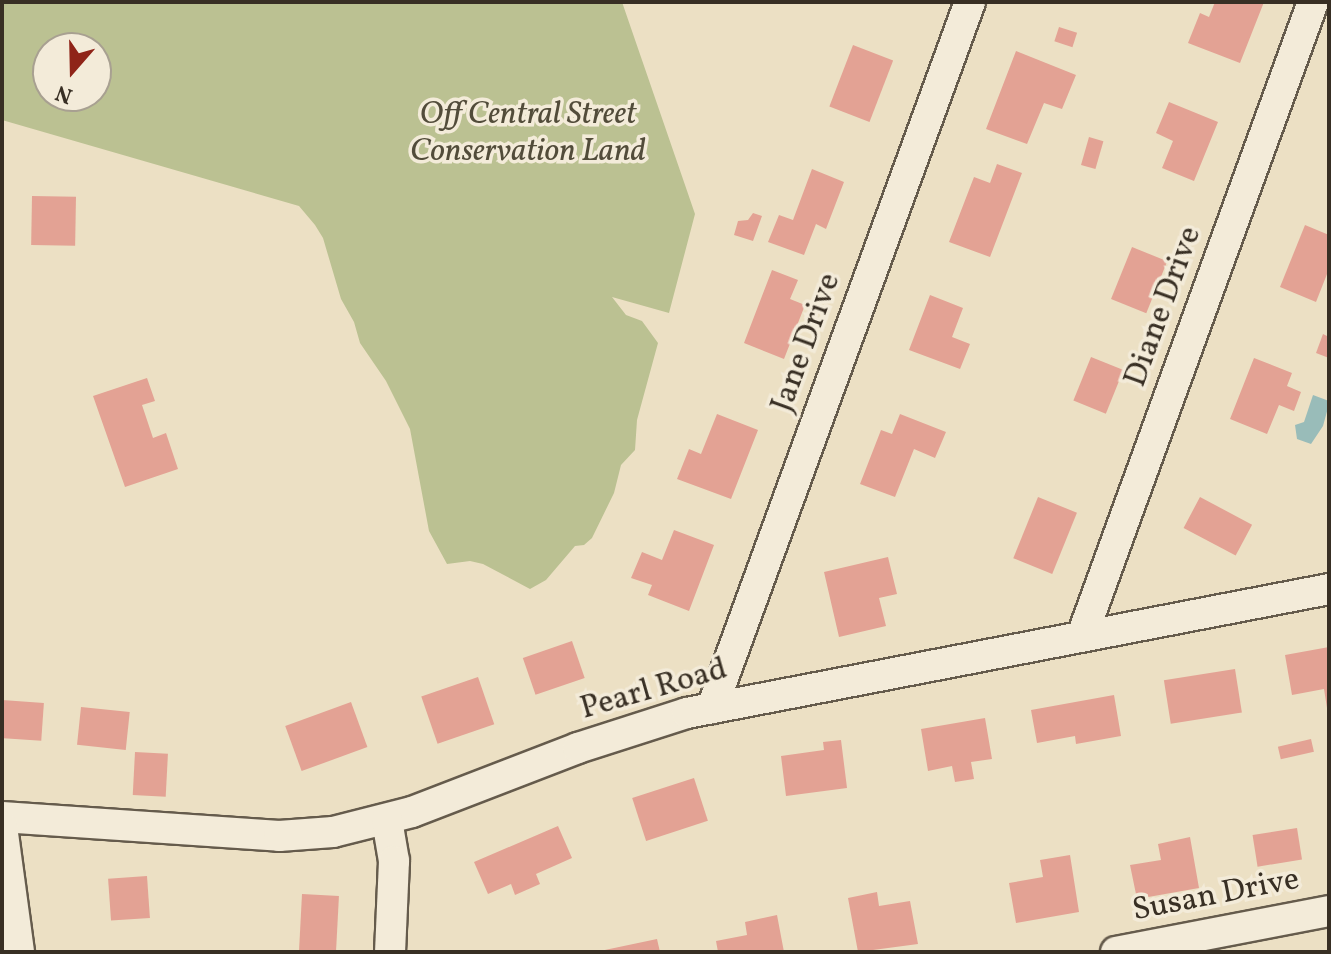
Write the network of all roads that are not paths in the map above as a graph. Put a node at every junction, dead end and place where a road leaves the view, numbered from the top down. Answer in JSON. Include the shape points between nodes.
{"nodes":[{"id":1,"x":970,"y":2,"type":"edge"},
{"id":2,"x":1313,"y":2,"type":"edge"},
{"id":3,"x":1329,"y":589,"type":"edge"},
{"id":4,"x":1082,"y":636,"type":"junction"},
{"id":5,"x":712,"y":708,"type":"junction"},
{"id":6,"x":2,"y":817,"type":"edge"},
{"id":7,"x":387,"y":820,"type":"junction"},
{"id":8,"x":2,"y":826,"type":"edge"},
{"id":9,"x":1329,"y":911,"type":"edge"},
{"id":10,"x":19,"y":952,"type":"edge"},
{"id":11,"x":390,"y":952,"type":"edge"},
{"id":12,"x":1116,"y":952,"type":"edge"}],
"edges":[{"from":1,"to":5,"type":"street","name":"Jane Drive"},
{"from":2,"to":4,"type":"street","name":"Diane Drive"},
{"from":3,"to":4,"type":"street","name":"Pearl Road"},
{"from":4,"to":5,"type":"street","name":"Pearl Road"},
{"from":5,"to":7,"type":"street","name":"Pearl Road","via":[[616,735]]},
{"from":6,"to":7,"type":"street","name":"Pearl Road","via":[[279,836]]},
{"from":7,"to":11,"type":"street","via":[[394,861]]},
{"from":8,"to":10,"type":"street"},
{"from":9,"to":12,"type":"street","name":"Susan Drive"}]}
